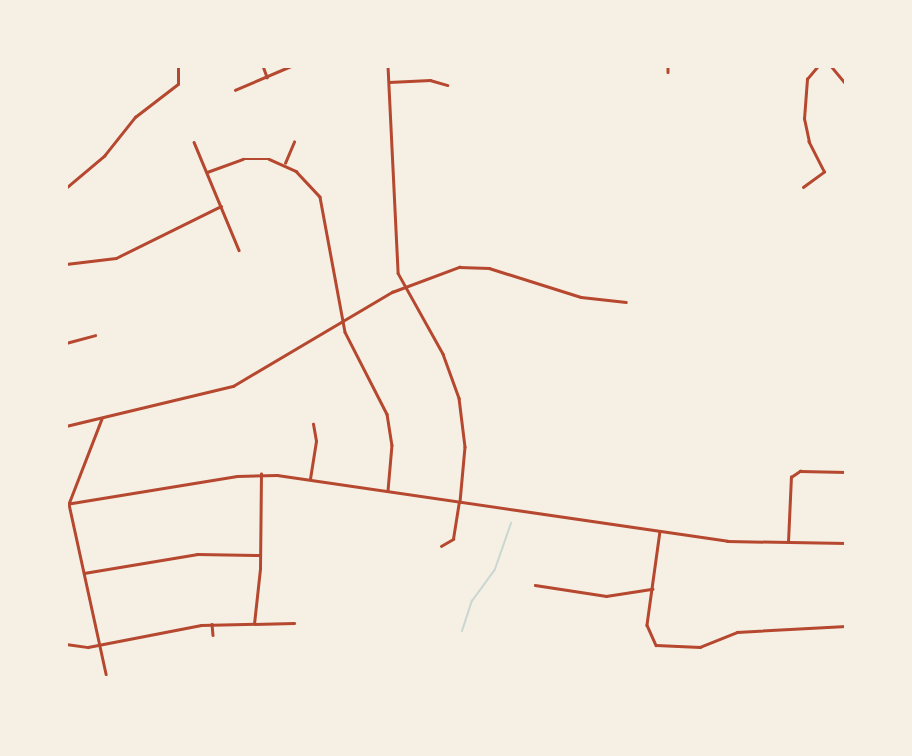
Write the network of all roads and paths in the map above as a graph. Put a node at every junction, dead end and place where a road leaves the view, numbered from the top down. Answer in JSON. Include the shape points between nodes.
{"nodes":[{"id":1,"x":178,"y":66,"type":"edge"},
{"id":2,"x":262,"y":66,"type":"edge"},
{"id":3,"x":291,"y":66,"type":"edge"},
{"id":4,"x":388,"y":66,"type":"edge"},
{"id":5,"x":668,"y":66,"type":"edge"},
{"id":6,"x":818,"y":66,"type":"edge"},
{"id":7,"x":831,"y":66,"type":"edge"},
{"id":8,"x":668,"y":72,"type":"dead end"},
{"id":9,"x":267,"y":77,"type":"junction"},
{"id":10,"x":389,"y":82,"type":"junction"},
{"id":11,"x":845,"y":84,"type":"edge"},
{"id":12,"x":447,"y":85,"type":"dead end"},
{"id":13,"x":234,"y":90,"type":"dead end"},
{"id":14,"x":194,"y":142,"type":"dead end"},
{"id":15,"x":294,"y":142,"type":"dead end"},
{"id":16,"x":285,"y":163,"type":"junction"},
{"id":17,"x":207,"y":172,"type":"junction"},
{"id":18,"x":803,"y":187,"type":"dead end"},
{"id":19,"x":66,"y":188,"type":"edge"},
{"id":20,"x":221,"y":206,"type":"junction"},
{"id":21,"x":239,"y":250,"type":"dead end"},
{"id":22,"x":66,"y":264,"type":"edge"},
{"id":23,"x":404,"y":286,"type":"junction"},
{"id":24,"x":626,"y":302,"type":"dead end"},
{"id":25,"x":343,"y":323,"type":"junction"},
{"id":26,"x":95,"y":335,"type":"dead end"},
{"id":27,"x":66,"y":343,"type":"edge"},
{"id":28,"x":102,"y":419,"type":"junction"},
{"id":29,"x":313,"y":424,"type":"dead end"},
{"id":30,"x":66,"y":426,"type":"edge"},
{"id":31,"x":845,"y":472,"type":"edge"},
{"id":32,"x":261,"y":474,"type":"junction"},
{"id":33,"x":310,"y":480,"type":"junction"},
{"id":34,"x":387,"y":491,"type":"junction"},
{"id":35,"x":460,"y":502,"type":"junction"},
{"id":36,"x":68,"y":504,"type":"edge"},
{"id":37,"x":660,"y":531,"type":"junction"},
{"id":38,"x":789,"y":542,"type":"junction"},
{"id":39,"x":845,"y":543,"type":"edge"},
{"id":40,"x":441,"y":546,"type":"dead end"},
{"id":41,"x":261,"y":555,"type":"junction"},
{"id":42,"x":84,"y":573,"type":"junction"},
{"id":43,"x":535,"y":585,"type":"dead end"},
{"id":44,"x":652,"y":589,"type":"junction"},
{"id":45,"x":294,"y":623,"type":"dead end"},
{"id":46,"x":212,"y":624,"type":"junction"},
{"id":47,"x":254,"y":624,"type":"junction"},
{"id":48,"x":845,"y":626,"type":"edge"},
{"id":49,"x":213,"y":635,"type":"dead end"},
{"id":50,"x":66,"y":645,"type":"edge"},
{"id":51,"x":100,"y":645,"type":"junction"},
{"id":52,"x":106,"y":674,"type":"dead end"}],
"edges":[{"from":1,"to":19,"type":"street","via":[[178,84],[135,117],[104,156]]},
{"from":2,"to":9,"type":"street"},
{"from":3,"to":9,"type":"street"},
{"from":4,"to":10,"type":"street"},
{"from":5,"to":8,"type":"street"},
{"from":6,"to":18,"type":"street","via":[[807,79],[804,119],[808,142],[824,172]]},
{"from":7,"to":11,"type":"street"},
{"from":9,"to":13,"type":"street"},
{"from":10,"to":12,"type":"street","via":[[430,80]]},
{"from":10,"to":23,"type":"street","via":[[398,267]]},
{"from":14,"to":17,"type":"street"},
{"from":15,"to":16,"type":"street"},
{"from":16,"to":17,"type":"street","via":[[251,158]]},
{"from":16,"to":25,"type":"street","via":[[307,180],[323,203]]},
{"from":17,"to":20,"type":"street"},
{"from":20,"to":21,"type":"street"},
{"from":20,"to":22,"type":"street","via":[[116,258]]},
{"from":23,"to":24,"type":"street","via":[[459,267],[489,268],[581,297]]},
{"from":23,"to":25,"type":"street"},
{"from":23,"to":35,"type":"street","via":[[443,354],[459,398],[465,447]]},
{"from":25,"to":28,"type":"street","via":[[233,386]]},
{"from":25,"to":34,"type":"street","via":[[387,414],[392,445]]},
{"from":26,"to":27,"type":"street"},
{"from":28,"to":30,"type":"street"},
{"from":28,"to":36,"type":"street"},
{"from":29,"to":33,"type":"street","via":[[316,441]]},
{"from":31,"to":38,"type":"street","via":[[800,471],[791,477]]},
{"from":32,"to":33,"type":"street"},
{"from":32,"to":36,"type":"street"},
{"from":32,"to":41,"type":"street"},
{"from":33,"to":34,"type":"street"},
{"from":34,"to":35,"type":"street"},
{"from":35,"to":37,"type":"street"},
{"from":35,"to":40,"type":"street","via":[[453,539]]},
{"from":36,"to":42,"type":"street"},
{"from":37,"to":38,"type":"street","via":[[727,541]]},
{"from":37,"to":44,"type":"street"},
{"from":38,"to":39,"type":"street"},
{"from":41,"to":42,"type":"street","via":[[197,554]]},
{"from":41,"to":47,"type":"street"},
{"from":42,"to":51,"type":"street"},
{"from":43,"to":44,"type":"street","via":[[606,596]]},
{"from":44,"to":48,"type":"street","via":[[648,630],[652,642],[664,648],[705,647],[737,632]]},
{"from":45,"to":47,"type":"street"},
{"from":46,"to":47,"type":"street"},
{"from":46,"to":49,"type":"street"},
{"from":46,"to":51,"type":"street"},
{"from":50,"to":51,"type":"street"},
{"from":51,"to":52,"type":"street"}]}
